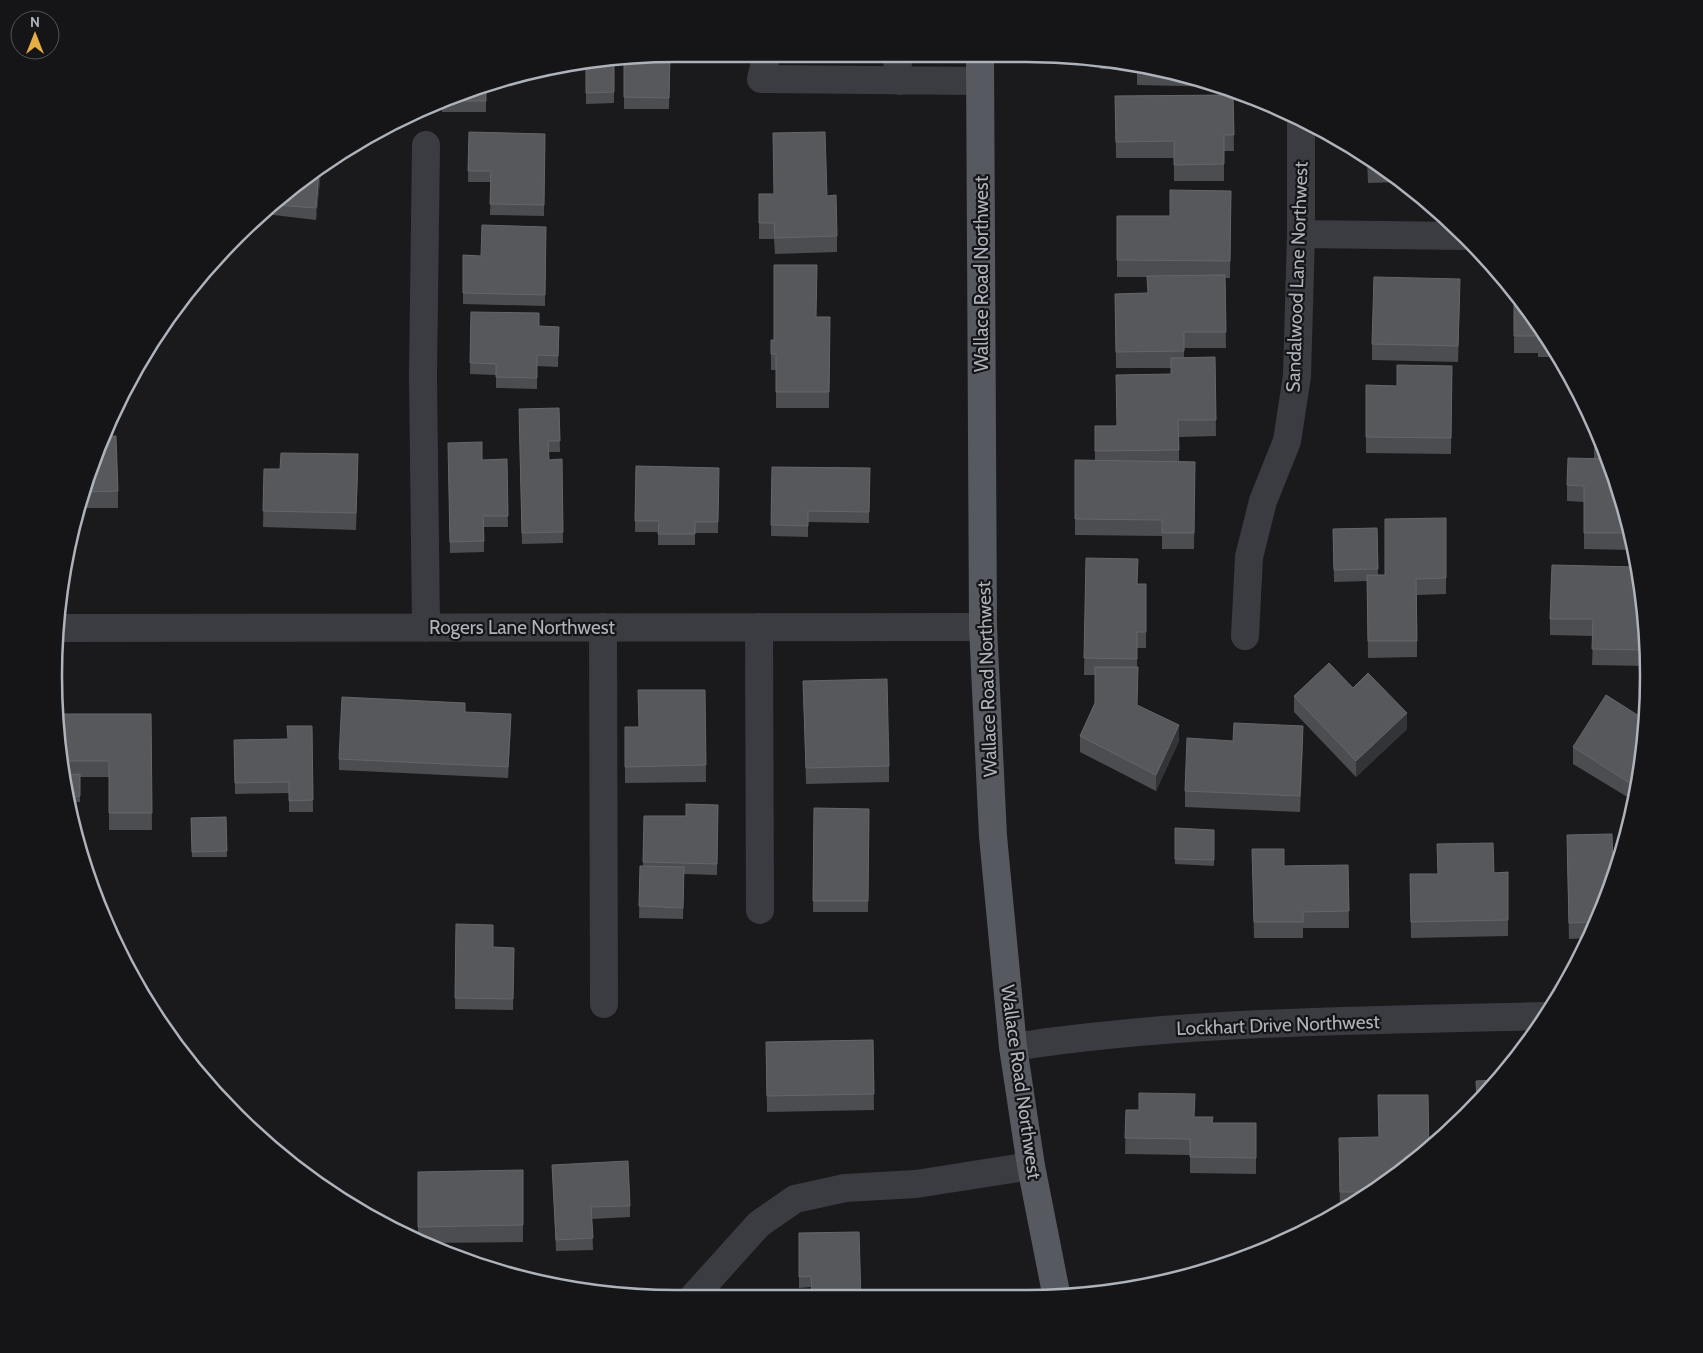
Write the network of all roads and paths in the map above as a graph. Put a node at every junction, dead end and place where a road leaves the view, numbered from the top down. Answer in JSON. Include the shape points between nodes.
{"nodes":[{"id":1,"x":765,"y":63,"type":"edge"},
{"id":2,"x":898,"y":68,"type":"edge"},
{"id":3,"x":980,"y":68,"type":"edge"},
{"id":4,"x":1301,"y":128,"type":"edge"},
{"id":5,"x":426,"y":145,"type":"dead end"},
{"id":6,"x":1301,"y":234,"type":"junction"},
{"id":7,"x":1454,"y":236,"type":"edge"},
{"id":8,"x":603,"y":627,"type":"junction"},
{"id":9,"x":759,"y":627,"type":"junction"},
{"id":10,"x":983,"y":627,"type":"junction"},
{"id":11,"x":65,"y":628,"type":"edge"},
{"id":12,"x":426,"y":628,"type":"junction"},
{"id":13,"x":1245,"y":636,"type":"dead end"},
{"id":14,"x":760,"y":910,"type":"dead end"},
{"id":15,"x":604,"y":1004,"type":"dead end"},
{"id":16,"x":1538,"y":1016,"type":"edge"},
{"id":17,"x":1013,"y":1047,"type":"junction"},
{"id":18,"x":1031,"y":1166,"type":"junction"},
{"id":19,"x":1055,"y":1289,"type":"edge"},
{"id":20,"x":697,"y":1290,"type":"edge"}],
"edges":[{"from":1,"to":2,"type":"street","via":[[761,79]]},
{"from":2,"to":3,"type":"street"},
{"from":3,"to":10,"type":"main road","name":"Wallace Road Northwest"},
{"from":4,"to":6,"type":"street","name":"Sandalwood Lane Northwest"},
{"from":5,"to":12,"type":"street","via":[[423,376]]},
{"from":6,"to":7,"type":"street"},
{"from":6,"to":13,"type":"street","name":"Sandalwood Lane Northwest","via":[[1297,376],[1287,441],[1263,502],[1249,557]]},
{"from":8,"to":9,"type":"street","name":"Rogers Lane Northwest"},
{"from":8,"to":12,"type":"street","name":"Rogers Lane Northwest"},
{"from":8,"to":15,"type":"street"},
{"from":9,"to":10,"type":"street","name":"Rogers Lane Northwest"},
{"from":9,"to":14,"type":"street"},
{"from":10,"to":17,"type":"main road","name":"Wallace Road Northwest","via":[[993,836]]},
{"from":11,"to":12,"type":"street","name":"Rogers Lane Northwest"},
{"from":16,"to":17,"type":"street","name":"Lockhart Drive Northwest","via":[[1212,1026]]},
{"from":17,"to":18,"type":"main road","name":"Wallace Road Northwest"},
{"from":18,"to":19,"type":"main road","name":"Wallace Road Northwest"},
{"from":18,"to":20,"type":"street","via":[[916,1184],[845,1188],[795,1199],[759,1224]]}]}
